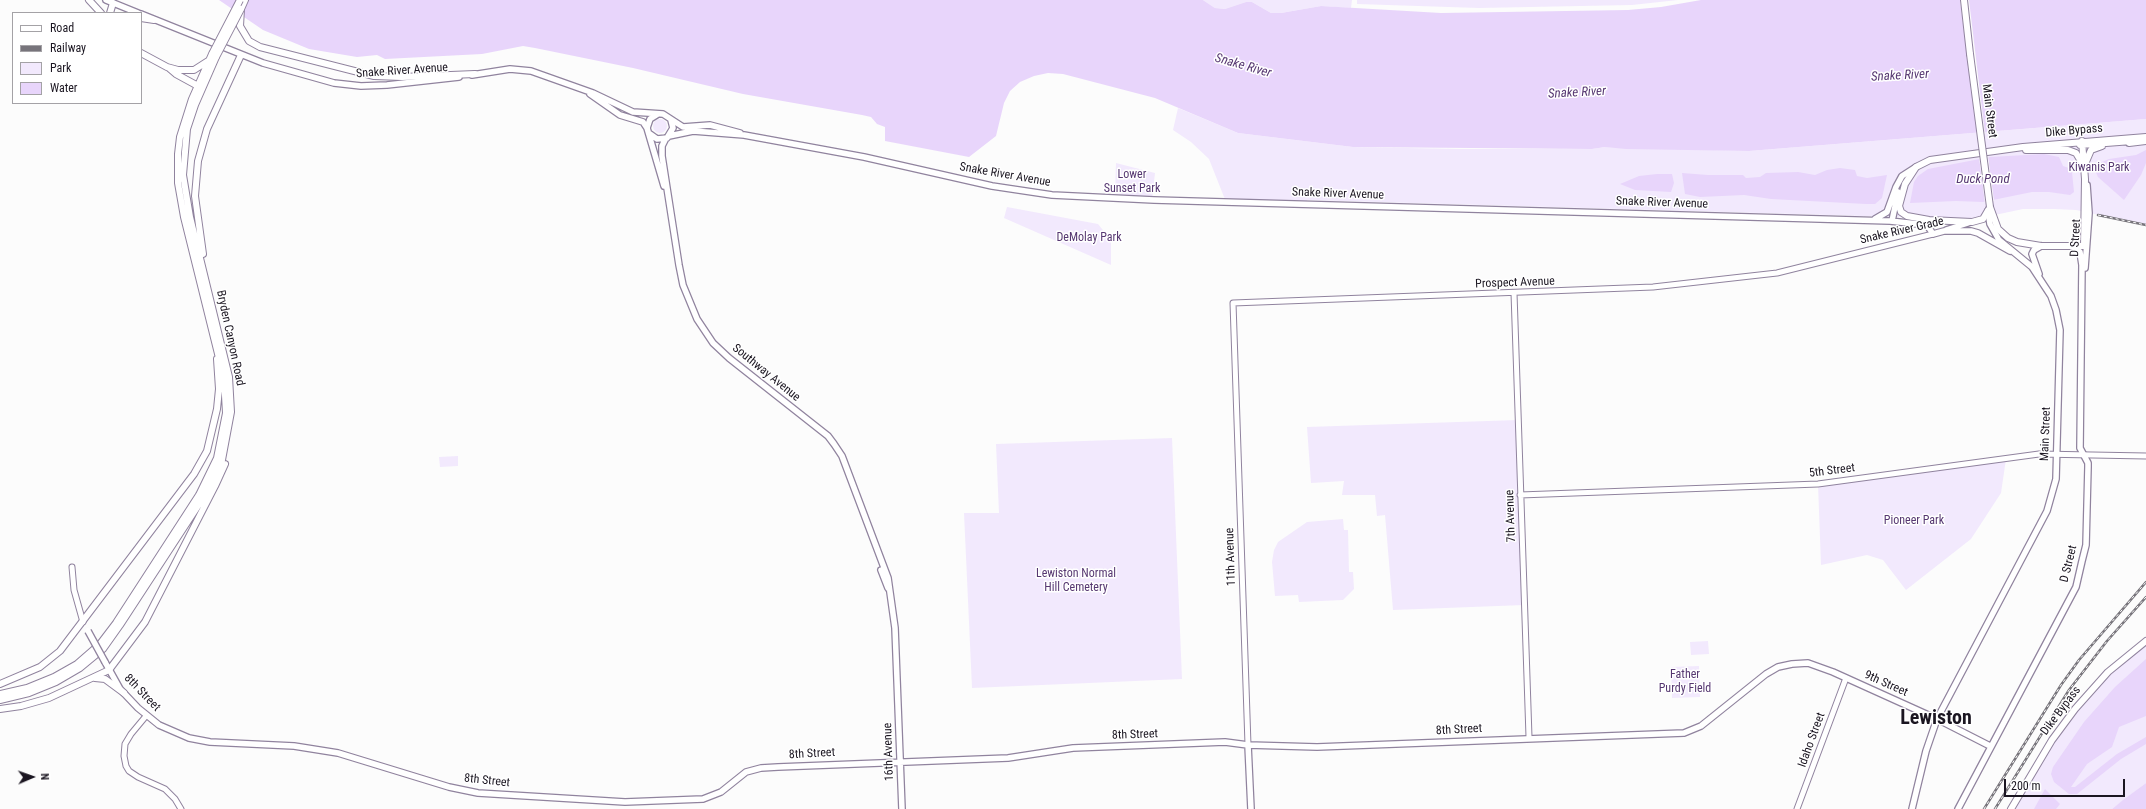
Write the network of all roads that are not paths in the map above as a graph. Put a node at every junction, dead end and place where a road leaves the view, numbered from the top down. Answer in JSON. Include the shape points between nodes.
{"nodes":[{"id":1,"x":89,"y":0,"type":"edge"},
{"id":2,"x":106,"y":0,"type":"edge"},
{"id":3,"x":240,"y":0,"type":"edge"},
{"id":4,"x":246,"y":0,"type":"edge"},
{"id":5,"x":1964,"y":0,"type":"edge"},
{"id":6,"x":113,"y":3,"type":"junction"},
{"id":7,"x":241,"y":9,"type":"junction"},
{"id":8,"x":100,"y":12,"type":"edge"},
{"id":9,"x":110,"y":12,"type":"edge"},
{"id":10,"x":136,"y":12,"type":"edge"},
{"id":11,"x":142,"y":14,"type":"edge"},
{"id":12,"x":142,"y":18,"type":"edge"},
{"id":13,"x":154,"y":20,"type":"junction"},
{"id":14,"x":142,"y":54,"type":"edge"},
{"id":15,"x":241,"y":55,"type":"junction"},
{"id":16,"x":214,"y":56,"type":"junction"},
{"id":17,"x":166,"y":66,"type":"junction"},
{"id":18,"x":475,"y":74,"type":"junction"},
{"id":19,"x":187,"y":80,"type":"junction"},
{"id":20,"x":205,"y":82,"type":"junction"},
{"id":21,"x":198,"y":86,"type":"junction"},
{"id":22,"x":577,"y":88,"type":"junction"},
{"id":23,"x":192,"y":99,"type":"junction"},
{"id":24,"x":658,"y":114,"type":"junction"},
{"id":25,"x":671,"y":120,"type":"junction"},
{"id":26,"x":648,"y":131,"type":"junction"},
{"id":27,"x":744,"y":135,"type":"junction"},
{"id":28,"x":668,"y":137,"type":"junction"},
{"id":29,"x":2146,"y":137,"type":"edge"},
{"id":30,"x":2146,"y":140,"type":"edge"},
{"id":31,"x":2082,"y":143,"type":"junction"},
{"id":32,"x":2004,"y":150,"type":"junction"},
{"id":33,"x":2024,"y":150,"type":"junction"},
{"id":34,"x":1916,"y":167,"type":"junction"},
{"id":35,"x":2084,"y":168,"type":"junction"},
{"id":36,"x":2085,"y":179,"type":"junction"},
{"id":37,"x":668,"y":198,"type":"junction"},
{"id":38,"x":1989,"y":208,"type":"junction"},
{"id":39,"x":1868,"y":220,"type":"junction"},
{"id":40,"x":1930,"y":220,"type":"junction"},
{"id":41,"x":1892,"y":221,"type":"junction"},
{"id":42,"x":1972,"y":222,"type":"junction"},
{"id":43,"x":1944,"y":231,"type":"junction"},
{"id":44,"x":2084,"y":232,"type":"junction"},
{"id":45,"x":1933,"y":234,"type":"junction"},
{"id":46,"x":2041,"y":246,"type":"junction"},
{"id":47,"x":2072,"y":246,"type":"junction"},
{"id":48,"x":2086,"y":246,"type":"junction"},
{"id":49,"x":2010,"y":251,"type":"junction"},
{"id":50,"x":1796,"y":269,"type":"joint"},
{"id":51,"x":2041,"y":280,"type":"junction"},
{"id":52,"x":206,"y":281,"type":"junction"},
{"id":53,"x":1514,"y":293,"type":"junction"},
{"id":54,"x":2083,"y":298,"type":"junction"},
{"id":55,"x":1233,"y":303,"type":"joint"},
{"id":56,"x":213,"y":332,"type":"junction"},
{"id":57,"x":231,"y":412,"type":"junction"},
{"id":58,"x":2056,"y":454,"type":"junction"},
{"id":59,"x":2083,"y":454,"type":"junction"},
{"id":60,"x":2146,"y":456,"type":"edge"},
{"id":61,"x":1520,"y":495,"type":"junction"},
{"id":62,"x":72,"y":568,"type":"dead end"},
{"id":63,"x":83,"y":622,"type":"junction"},
{"id":64,"x":2146,"y":641,"type":"edge"},
{"id":65,"x":109,"y":670,"type":"junction"},
{"id":66,"x":1846,"y":678,"type":"junction"},
{"id":67,"x":91,"y":679,"type":"junction"},
{"id":68,"x":0,"y":684,"type":"edge"},
{"id":69,"x":124,"y":692,"type":"junction"},
{"id":70,"x":0,"y":694,"type":"edge"},
{"id":71,"x":898,"y":694,"type":"joint"},
{"id":72,"x":0,"y":700,"type":"edge"},
{"id":73,"x":0,"y":709,"type":"edge"},
{"id":74,"x":146,"y":716,"type":"junction"},
{"id":75,"x":1937,"y":719,"type":"junction"},
{"id":76,"x":1670,"y":733,"type":"joint"},
{"id":77,"x":1529,"y":737,"type":"junction"},
{"id":78,"x":1248,"y":745,"type":"junction"},
{"id":79,"x":1990,"y":746,"type":"junction"},
{"id":80,"x":900,"y":762,"type":"junction"},
{"id":81,"x":1913,"y":808,"type":"edge"},
{"id":82,"x":181,"y":809,"type":"edge"},
{"id":83,"x":902,"y":809,"type":"edge"},
{"id":84,"x":1251,"y":809,"type":"edge"},
{"id":85,"x":1797,"y":809,"type":"edge"},
{"id":86,"x":1958,"y":809,"type":"edge"},
{"id":87,"x":2010,"y":809,"type":"edge"}],
"edges":[{"from":1,"to":8,"type":"main road"},
{"from":2,"to":6,"type":"main road"},
{"from":3,"to":16,"type":"main road","bridge":true},
{"from":4,"to":7,"type":"main road"},
{"from":5,"to":38,"type":"main road","name":"Main Street","bridge":true},
{"from":6,"to":9,"type":"main road"},
{"from":6,"to":10,"type":"main road"},
{"from":7,"to":16,"type":"main road","bridge":true},
{"from":7,"to":18,"type":"main road","via":[[240,26],[252,44],[312,61],[374,76]]},
{"from":11,"to":13,"type":"main road","name":"Snake River Avenue"},
{"from":12,"to":13,"type":"main road"},
{"from":13,"to":15,"type":"main road","name":"Snake River Avenue"},
{"from":14,"to":17,"type":"main road"},
{"from":15,"to":18,"type":"main road","name":"Snake River Avenue","via":[[301,75],[351,86],[387,85]]},
{"from":15,"to":52,"type":"main road","via":[[207,129],[198,161],[195,196]]},
{"from":16,"to":17,"type":"main road","via":[[194,70],[178,70]]},
{"from":16,"to":20,"type":"main road","name":"Bryden Canyon Road"},
{"from":16,"to":21,"type":"main road","name":"Bryden Canyon Road"},
{"from":17,"to":19,"type":"main road"},
{"from":18,"to":22,"type":"main road","name":"Snake River Avenue","via":[[521,69],[545,75]]},
{"from":19,"to":21,"type":"main road"},
{"from":19,"to":23,"type":"main road"},
{"from":20,"to":21,"type":"main road"},
{"from":20,"to":52,"type":"main road","name":"Bryden Canyon Road","via":[[187,129],[183,175],[187,204]]},
{"from":21,"to":23,"type":"main road","name":"Bryden Canyon Road"},
{"from":22,"to":24,"type":"main road","name":"Snake River Avenue","via":[[633,112]]},
{"from":22,"to":26,"type":"main road","name":"Snake River Avenue","via":[[620,115],[643,122]]},
{"from":23,"to":56,"type":"main road","name":"Bryden Canyon Road","via":[[180,137],[178,183]]},
{"from":24,"to":25,"type":"main road","via":[[663,114]]},
{"from":24,"to":26,"type":"main road","via":[[650,119]]},
{"from":25,"to":27,"type":"main road","name":"Snake River Avenue","via":[[683,127],[710,125]]},
{"from":25,"to":28,"type":"main road","via":[[673,128]]},
{"from":26,"to":28,"type":"main road","via":[[657,139]]},
{"from":26,"to":37,"type":"main road","name":"Southway Avenue"},
{"from":27,"to":28,"type":"main road","name":"Snake River Avenue","via":[[698,131]]},
{"from":27,"to":39,"type":"main road","name":"Snake River Avenue","via":[[864,157],[1000,187],[1052,195]]},
{"from":28,"to":37,"type":"main road","name":"Southway Avenue","via":[[662,150]]},
{"from":29,"to":31,"type":"main road","name":"Dike Bypass"},
{"from":30,"to":31,"type":"main road","name":"Dike Bypass"},
{"from":30,"to":35,"type":"main road","via":[[2096,147],[2090,152]]},
{"from":31,"to":32,"type":"main road","name":"Dike Bypass"},
{"from":31,"to":33,"type":"main road","name":"Dike Bypass"},
{"from":31,"to":35,"type":"main road","name":"D Street"},
{"from":32,"to":33,"type":"main road","name":"Dike Bypass"},
{"from":32,"to":34,"type":"main road","name":"Dike Bypass","via":[[1937,159]]},
{"from":33,"to":35,"type":"main road","via":[[2071,151],[2078,155]]},
{"from":34,"to":39,"type":"main road","via":[[1910,169],[1900,180],[1887,212]]},
{"from":34,"to":40,"type":"main road","via":[[1903,189],[1900,208],[1907,216]]},
{"from":34,"to":41,"type":"main road","via":[[1901,184]]},
{"from":35,"to":36,"type":"main road","name":"D Street"},
{"from":36,"to":44,"type":"main road","name":"D Street"},
{"from":36,"to":48,"type":"main road","name":"D Street","via":[[2089,207]]},
{"from":37,"to":71,"type":"main road","name":"Southway Avenue","via":[[683,285],[697,319],[713,342],[729,358],[828,436],[842,456],[889,591],[895,628]]},
{"from":38,"to":42,"type":"main road","via":[[1983,219]]},
{"from":38,"to":46,"type":"main road","via":[[1996,226],[2005,236],[2022,243]]},
{"from":38,"to":49,"type":"main road","name":"Main Street","via":[[1988,220],[1993,231]]},
{"from":39,"to":41,"type":"main road","name":"Snake River Avenue"},
{"from":40,"to":41,"type":"main road"},
{"from":40,"to":42,"type":"main road"},
{"from":41,"to":45,"type":"main road","name":"Snake River Avenue","via":[[1927,225]]},
{"from":42,"to":43,"type":"main road"},
{"from":43,"to":45,"type":"main road","name":"Snake River Grade"},
{"from":43,"to":49,"type":"main road","name":"Snake River Grade","via":[[1978,232]]},
{"from":44,"to":47,"type":"main road","via":[[2080,243]]},
{"from":44,"to":48,"type":"main road","name":"D Street"},
{"from":45,"to":50,"type":"street","name":"Snake River Grade"},
{"from":46,"to":47,"type":"main road"},
{"from":46,"to":51,"type":"main road","via":[[2032,254]]},
{"from":47,"to":48,"type":"main road"},
{"from":47,"to":54,"type":"main road","name":"D Street","via":[[2078,250],[2082,258]]},
{"from":48,"to":54,"type":"main road","name":"D Street"},
{"from":49,"to":51,"type":"main road","name":"Main Street","via":[[2032,267]]},
{"from":50,"to":53,"type":"street","name":"Prospect Avenue","via":[[1777,274],[1653,288]]},
{"from":51,"to":58,"type":"main road","name":"Main Street","via":[[2056,310],[2060,330]]},
{"from":52,"to":57,"type":"main road","name":"Bryden Canyon Road","via":[[229,378]]},
{"from":53,"to":55,"type":"street","name":"Prospect Avenue"},
{"from":53,"to":61,"type":"street","name":"7th Avenue"},
{"from":54,"to":59,"type":"main road","name":"D Street","via":[[2080,448]]},
{"from":55,"to":78,"type":"street","name":"11th Avenue"},
{"from":56,"to":63,"type":"main road","via":[[219,389],[216,415],[206,451],[180,495]]},
{"from":56,"to":70,"type":"main road","name":"Bryden Canyon Road","via":[[224,378],[226,413],[217,458],[199,495],[100,644],[77,664],[54,677],[28,688]]},
{"from":57,"to":65,"type":"main road","via":[[229,448],[215,486],[145,622]]},
{"from":57,"to":72,"type":"main road","name":"Bryden Canyon Road","via":[[226,447],[212,483],[111,639],[92,659],[69,675],[29,693]]},
{"from":58,"to":59,"type":"street","name":"5th Street"},
{"from":58,"to":61,"type":"street","name":"5th Street","via":[[2039,454],[1818,484]]},
{"from":58,"to":75,"type":"main road","name":"Main Street","via":[[2056,479],[2047,511]]},
{"from":59,"to":60,"type":"street","name":"5th Street"},
{"from":59,"to":79,"type":"main road","name":"D Street","via":[[2088,463],[2088,498],[2086,545],[2078,584]]},
{"from":61,"to":77,"type":"street","name":"7th Avenue"},
{"from":62,"to":63,"type":"street","name":"8th Street","via":[[74,590]]},
{"from":63,"to":65,"type":"main road","name":"8th Street","bridge":true},
{"from":63,"to":68,"type":"main road","via":[[60,651],[46,662],[25,675]]},
{"from":64,"to":87,"type":"main road","name":"Dike Bypass","via":[[2108,672],[2075,709],[2052,740]]},
{"from":65,"to":67,"type":"main road"},
{"from":65,"to":69,"type":"main road","name":"8th Street"},
{"from":66,"to":75,"type":"main road","name":"9th Street"},
{"from":66,"to":76,"type":"main road","name":"9th Street","via":[[1808,663],[1778,667],[1752,684],[1696,729],[1684,733]]},
{"from":66,"to":85,"type":"street","name":"Idaho Street"},
{"from":67,"to":69,"type":"main road","via":[[105,679]]},
{"from":67,"to":73,"type":"main road","via":[[36,703]]},
{"from":69,"to":74,"type":"main road","name":"8th Street"},
{"from":71,"to":80,"type":"main road","name":"16th Avenue"},
{"from":74,"to":80,"type":"main road","name":"8th Street","via":[[170,731],[193,739],[294,746],[332,752],[449,787],[498,795],[625,802],[697,800],[718,794],[743,774],[761,768]]},
{"from":74,"to":82,"type":"street","via":[[125,744],[126,766],[138,777],[165,789]]},
{"from":75,"to":79,"type":"main road","name":"9th Street"},
{"from":75,"to":81,"type":"main road","name":"Main Street","via":[[1926,751]]},
{"from":76,"to":77,"type":"main road","name":"8th Street"},
{"from":77,"to":78,"type":"main road","name":"8th Street","via":[[1317,747]]},
{"from":78,"to":80,"type":"main road","name":"8th Street","via":[[1225,742],[1082,748],[1008,758]]},
{"from":78,"to":84,"type":"main road","name":"11th Avenue"},
{"from":79,"to":86,"type":"main road","name":"D Street"},
{"from":80,"to":83,"type":"main road","name":"16th Avenue"}]}
